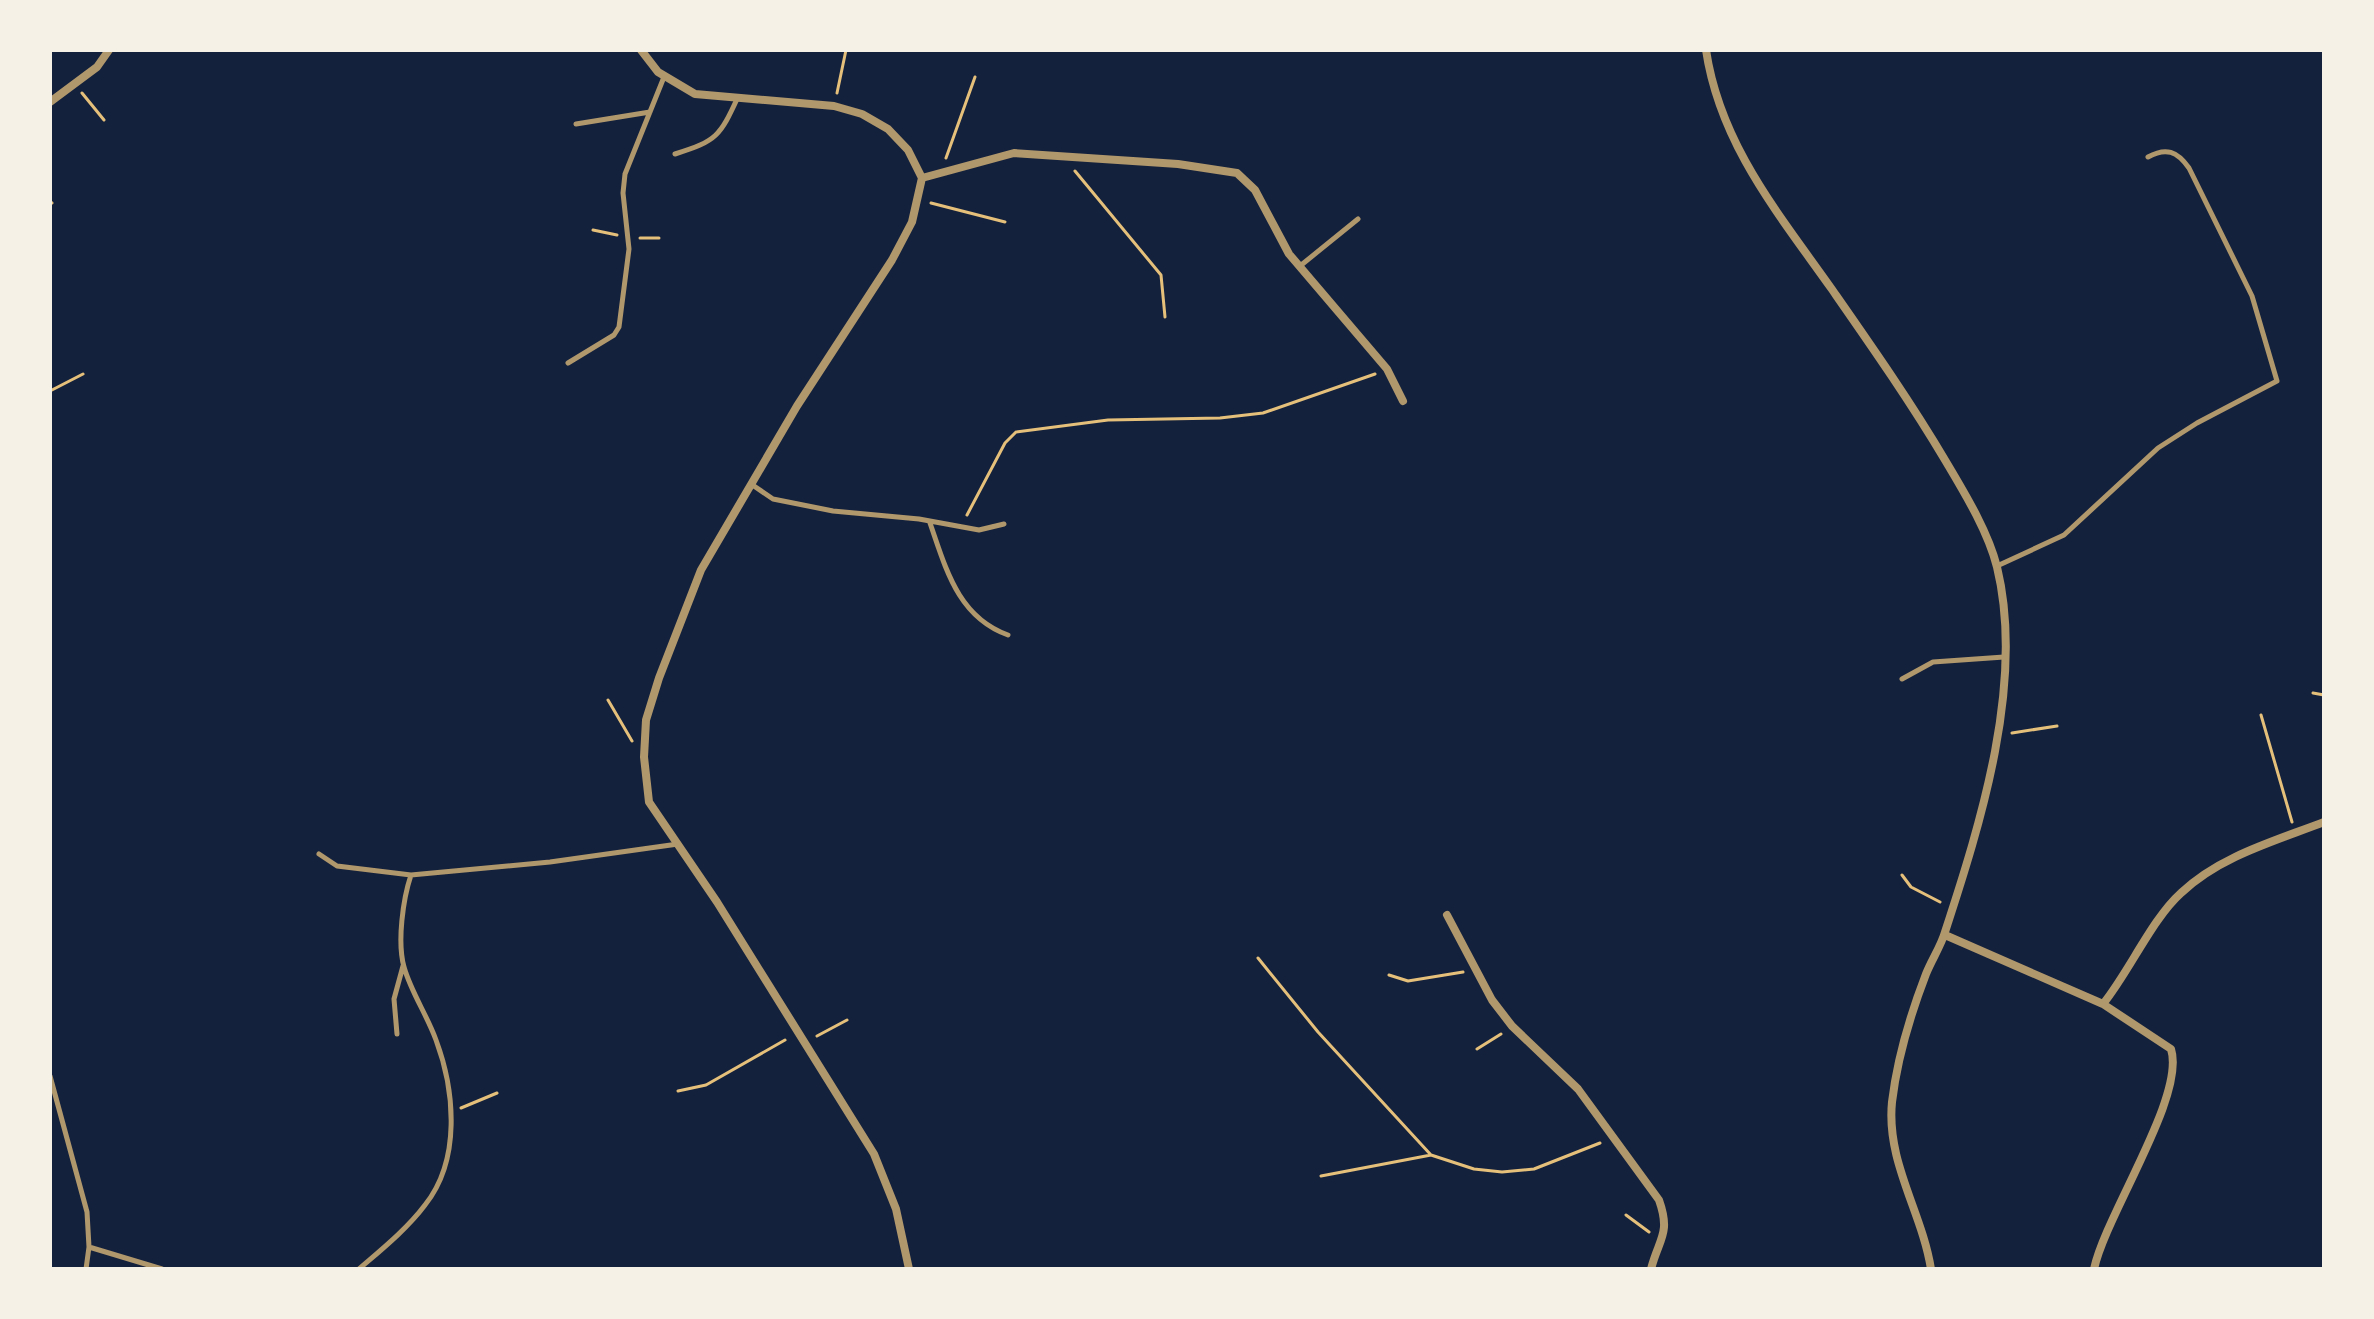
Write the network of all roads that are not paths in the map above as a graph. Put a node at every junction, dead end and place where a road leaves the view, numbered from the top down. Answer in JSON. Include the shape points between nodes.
{"nodes":[{"id":1,"x":109,"y":50,"type":"edge"},
{"id":2,"x":641,"y":50,"type":"edge"},
{"id":3,"x":1706,"y":50,"type":"edge"},
{"id":4,"x":664,"y":77,"type":"junction"},
{"id":5,"x":739,"y":97,"type":"junction"},
{"id":6,"x":50,"y":102,"type":"edge"},
{"id":7,"x":650,"y":112,"type":"junction"},
{"id":8,"x":576,"y":124,"type":"dead end"},
{"id":9,"x":675,"y":154,"type":"dead end"},
{"id":10,"x":2148,"y":157,"type":"dead end"},
{"id":11,"x":922,"y":178,"type":"junction"},
{"id":12,"x":1358,"y":219,"type":"dead end"},
{"id":13,"x":1299,"y":266,"type":"junction"},
{"id":14,"x":568,"y":363,"type":"dead end"},
{"id":15,"x":1403,"y":401,"type":"dead end"},
{"id":16,"x":750,"y":483,"type":"junction"},
{"id":17,"x":930,"y":522,"type":"junction"},
{"id":18,"x":1004,"y":524,"type":"dead end"},
{"id":19,"x":1997,"y":567,"type":"junction"},
{"id":20,"x":1008,"y":635,"type":"dead end"},
{"id":21,"x":2004,"y":657,"type":"junction"},
{"id":22,"x":1902,"y":679,"type":"dead end"},
{"id":23,"x":2324,"y":822,"type":"edge"},
{"id":24,"x":678,"y":844,"type":"junction"},
{"id":25,"x":319,"y":854,"type":"dead end"},
{"id":26,"x":411,"y":875,"type":"junction"},
{"id":27,"x":1447,"y":915,"type":"dead end"},
{"id":28,"x":1945,"y":935,"type":"junction"},
{"id":29,"x":403,"y":965,"type":"junction"},
{"id":30,"x":2103,"y":1004,"type":"junction"},
{"id":31,"x":397,"y":1034,"type":"dead end"},
{"id":32,"x":50,"y":1076,"type":"edge"},
{"id":33,"x":89,"y":1247,"type":"junction"},
{"id":34,"x":86,"y":1269,"type":"edge"},
{"id":35,"x":162,"y":1269,"type":"edge"},
{"id":36,"x":359,"y":1269,"type":"edge"},
{"id":37,"x":909,"y":1269,"type":"edge"},
{"id":38,"x":1651,"y":1269,"type":"edge"},
{"id":39,"x":1931,"y":1269,"type":"edge"},
{"id":40,"x":2094,"y":1269,"type":"edge"}],
"edges":[{"from":1,"to":6,"type":"street","via":[[97,67]]},
{"from":2,"to":4,"type":"street"},
{"from":3,"to":19,"type":"street","via":[[1718,101],[1748,170],[1921,419],[1958,482]]},
{"from":4,"to":5,"type":"street","via":[[695,94]]},
{"from":4,"to":7,"type":"lane"},
{"from":5,"to":9,"type":"lane","via":[[712,142]]},
{"from":5,"to":11,"type":"street","via":[[834,106],[862,114],[888,129],[908,150]]},
{"from":7,"to":8,"type":"lane"},
{"from":7,"to":14,"type":"lane","via":[[623,184],[629,249],[619,327]]},
{"from":10,"to":19,"type":"lane","via":[[2171,151],[2189,168],[2252,296],[2277,381],[2158,448],[2064,535]]},
{"from":11,"to":13,"type":"street","via":[[1014,153],[1237,173],[1255,190]]},
{"from":11,"to":16,"type":"street","via":[[912,222],[878,283]]},
{"from":12,"to":13,"type":"lane"},
{"from":13,"to":15,"type":"street","via":[[1387,369]]},
{"from":16,"to":17,"type":"lane","via":[[773,499],[793,504]]},
{"from":16,"to":24,"type":"street","via":[[701,570],[646,720],[649,802]]},
{"from":17,"to":18,"type":"lane","via":[[979,530]]},
{"from":17,"to":20,"type":"lane","via":[[965,607],[982,623]]},
{"from":19,"to":21,"type":"street"},
{"from":21,"to":22,"type":"lane","via":[[1933,662]]},
{"from":21,"to":28,"type":"street","via":[[2000,735]]},
{"from":23,"to":30,"type":"street","via":[[2247,851],[2178,894]]},
{"from":24,"to":26,"type":"lane"},
{"from":24,"to":37,"type":"street","via":[[874,1154],[896,1209]]},
{"from":25,"to":26,"type":"lane","via":[[337,866]]},
{"from":26,"to":29,"type":"lane"},
{"from":27,"to":38,"type":"street","via":[[1474,970],[1512,1026],[1578,1089],[1659,1200],[1666,1219]]},
{"from":28,"to":30,"type":"street"},
{"from":28,"to":39,"type":"street","via":[[1926,974],[1892,1104],[1900,1171]]},
{"from":29,"to":31,"type":"lane","via":[[394,999]]},
{"from":29,"to":36,"type":"lane","via":[[436,1040],[452,1133],[427,1204]]},
{"from":30,"to":40,"type":"street","via":[[2171,1049],[2174,1068]]},
{"from":32,"to":33,"type":"lane","via":[[87,1212]]},
{"from":33,"to":34,"type":"lane"},
{"from":33,"to":35,"type":"lane"}]}
